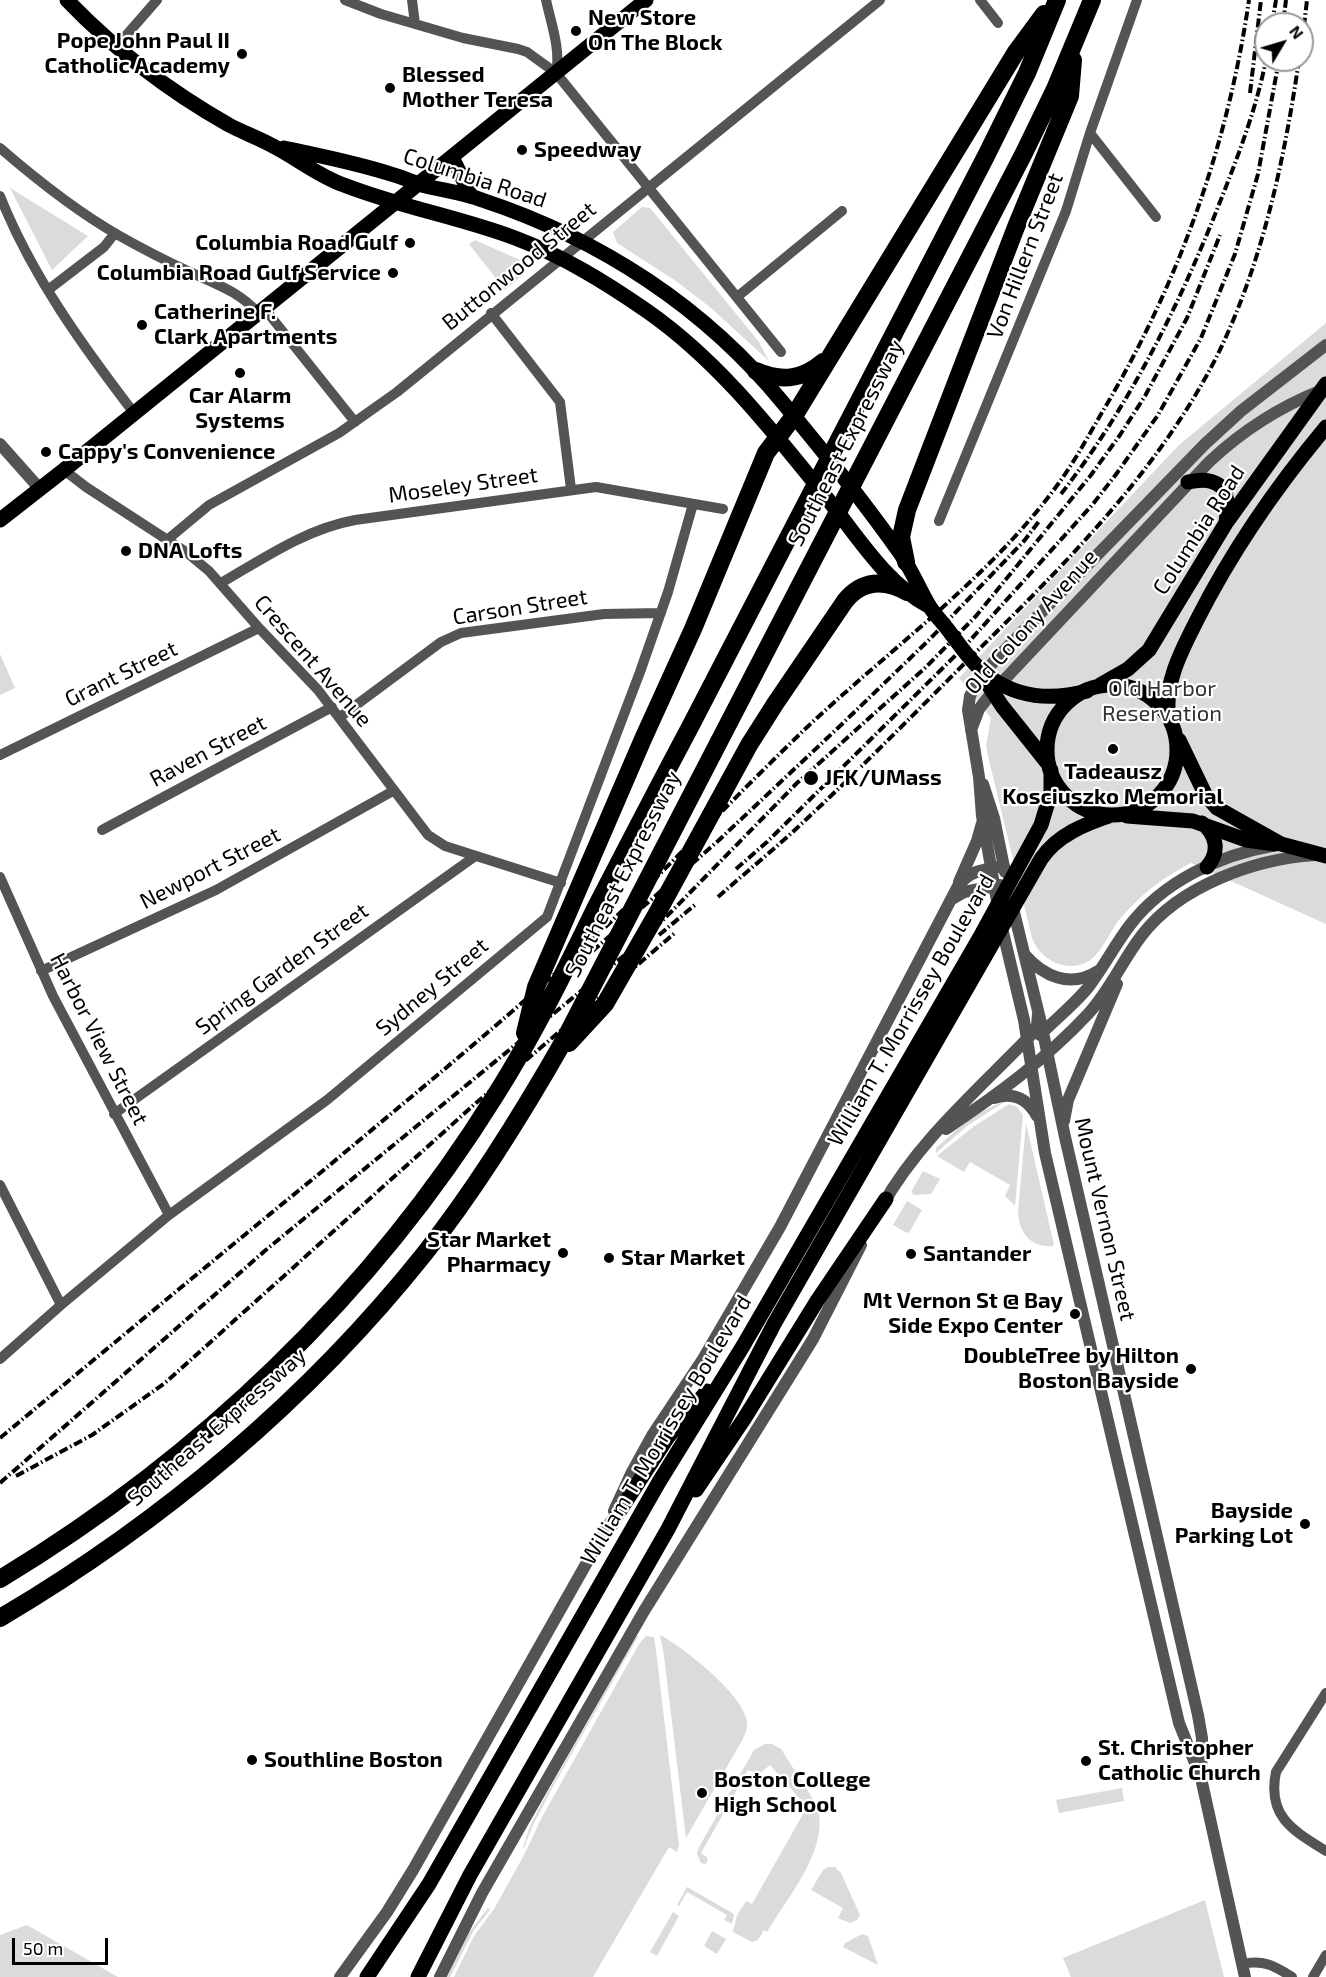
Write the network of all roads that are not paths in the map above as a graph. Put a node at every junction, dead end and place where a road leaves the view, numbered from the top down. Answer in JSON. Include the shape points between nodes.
{"nodes":[{"id":1,"x":67,"y":0,"type":"edge"},
{"id":2,"x":157,"y":0,"type":"edge"},
{"id":3,"x":345,"y":0,"type":"edge"},
{"id":4,"x":412,"y":0,"type":"edge"},
{"id":5,"x":546,"y":0,"type":"edge"},
{"id":6,"x":645,"y":0,"type":"edge"},
{"id":7,"x":880,"y":0,"type":"edge"},
{"id":8,"x":980,"y":0,"type":"edge"},
{"id":9,"x":1055,"y":0,"type":"edge"},
{"id":10,"x":1092,"y":0,"type":"edge"},
{"id":11,"x":1137,"y":0,"type":"edge"},
{"id":12,"x":998,"y":23,"type":"dead end"},
{"id":13,"x":415,"y":24,"type":"junction"},
{"id":14,"x":1074,"y":45,"type":"junction"},
{"id":15,"x":116,"y":47,"type":"junction"},
{"id":16,"x":555,"y":73,"type":"junction"},
{"id":17,"x":1090,"y":133,"type":"junction"},
{"id":18,"x":274,"y":146,"type":"junction"},
{"id":19,"x":0,"y":148,"type":"edge"},
{"id":20,"x":452,"y":157,"type":"junction"},
{"id":21,"x":418,"y":184,"type":"junction"},
{"id":22,"x":648,"y":186,"type":"junction"},
{"id":23,"x":0,"y":196,"type":"edge"},
{"id":24,"x":471,"y":196,"type":"junction"},
{"id":25,"x":395,"y":203,"type":"junction"},
{"id":26,"x":842,"y":211,"type":"dead end"},
{"id":27,"x":1156,"y":217,"type":"dead end"},
{"id":28,"x":115,"y":233,"type":"junction"},
{"id":29,"x":581,"y":241,"type":"junction"},
{"id":30,"x":560,"y":258,"type":"junction"},
{"id":31,"x":48,"y":290,"type":"junction"},
{"id":32,"x":737,"y":297,"type":"junction"},
{"id":33,"x":261,"y":311,"type":"junction"},
{"id":34,"x":491,"y":314,"type":"junction"},
{"id":35,"x":1326,"y":345,"type":"edge"},
{"id":36,"x":834,"y":349,"type":"junction"},
{"id":37,"x":781,"y":352,"type":"dead end"},
{"id":38,"x":756,"y":371,"type":"junction"},
{"id":39,"x":1324,"y":387,"type":"edge"},
{"id":40,"x":134,"y":412,"type":"junction"},
{"id":41,"x":794,"y":416,"type":"junction"},
{"id":42,"x":355,"y":422,"type":"junction"},
{"id":43,"x":1326,"y":428,"type":"edge"},
{"id":44,"x":777,"y":436,"type":"junction"},
{"id":45,"x":0,"y":444,"type":"edge"},
{"id":46,"x":64,"y":470,"type":"junction"},
{"id":47,"x":1188,"y":482,"type":"junction"},
{"id":48,"x":40,"y":489,"type":"junction"},
{"id":49,"x":571,"y":489,"type":"junction"},
{"id":50,"x":693,"y":504,"type":"junction"},
{"id":51,"x":723,"y":509,"type":"dead end"},
{"id":52,"x":0,"y":520,"type":"edge"},
{"id":53,"x":939,"y":521,"type":"dead end"},
{"id":54,"x":1226,"y":523,"type":"junction"},
{"id":55,"x":167,"y":540,"type":"junction"},
{"id":56,"x":906,"y":562,"type":"junction"},
{"id":57,"x":221,"y":583,"type":"junction"},
{"id":58,"x":907,"y":592,"type":"junction"},
{"id":59,"x":930,"y":607,"type":"junction"},
{"id":60,"x":661,"y":613,"type":"junction"},
{"id":61,"x":259,"y":628,"type":"junction"},
{"id":62,"x":975,"y":663,"type":"junction"},
{"id":63,"x":1092,"y":689,"type":"junction"},
{"id":64,"x":332,"y":707,"type":"junction"},
{"id":65,"x":340,"y":717,"type":"junction"},
{"id":66,"x":1171,"y":724,"type":"junction"},
{"id":67,"x":970,"y":734,"type":"junction"},
{"id":68,"x":0,"y":755,"type":"edge"},
{"id":69,"x":1050,"y":768,"type":"junction"},
{"id":70,"x":979,"y":777,"type":"junction"},
{"id":71,"x":393,"y":790,"type":"junction"},
{"id":72,"x":1115,"y":815,"type":"junction"},
{"id":73,"x":982,"y":816,"type":"junction"},
{"id":74,"x":1199,"y":822,"type":"junction"},
{"id":75,"x":102,"y":830,"type":"dead end"},
{"id":76,"x":1281,"y":844,"type":"junction"},
{"id":77,"x":1323,"y":855,"type":"edge"},
{"id":78,"x":474,"y":857,"type":"junction"},
{"id":79,"x":998,"y":867,"type":"junction"},
{"id":80,"x":1207,"y":867,"type":"junction"},
{"id":81,"x":0,"y":878,"type":"edge"},
{"id":82,"x":561,"y":883,"type":"junction"},
{"id":83,"x":1007,"y":883,"type":"junction"},
{"id":84,"x":994,"y":886,"type":"junction"},
{"id":85,"x":951,"y":900,"type":"junction"},
{"id":86,"x":1132,"y":948,"type":"junction"},
{"id":87,"x":1024,"y":954,"type":"junction"},
{"id":88,"x":1103,"y":966,"type":"junction"},
{"id":89,"x":41,"y":971,"type":"junction"},
{"id":90,"x":1038,"y":1014,"type":"junction"},
{"id":91,"x":1043,"y":1032,"type":"junction"},
{"id":92,"x":1027,"y":1039,"type":"junction"},
{"id":93,"x":1047,"y":1053,"type":"junction"},
{"id":94,"x":520,"y":1054,"type":"junction"},
{"id":95,"x":550,"y":1064,"type":"junction"},
{"id":96,"x":1031,"y":1067,"type":"junction"},
{"id":97,"x":990,"y":1099,"type":"junction"},
{"id":98,"x":114,"y":1114,"type":"junction"},
{"id":99,"x":1039,"y":1119,"type":"junction"},
{"id":100,"x":1065,"y":1137,"type":"junction"},
{"id":101,"x":931,"y":1139,"type":"junction"},
{"id":102,"x":0,"y":1185,"type":"edge"},
{"id":103,"x":886,"y":1199,"type":"junction"},
{"id":104,"x":169,"y":1215,"type":"junction"},
{"id":105,"x":61,"y":1305,"type":"junction"},
{"id":106,"x":742,"y":1346,"type":"junction"},
{"id":107,"x":0,"y":1359,"type":"edge"},
{"id":108,"x":668,"y":1529,"type":"junction"},
{"id":109,"x":604,"y":1534,"type":"junction"},
{"id":110,"x":0,"y":1579,"type":"edge"},
{"id":111,"x":0,"y":1618,"type":"edge"},
{"id":112,"x":1326,"y":1693,"type":"edge"},
{"id":113,"x":1201,"y":1778,"type":"junction"},
{"id":114,"x":1326,"y":1851,"type":"edge"},
{"id":115,"x":1326,"y":1955,"type":"edge"},
{"id":116,"x":1244,"y":1971,"type":"edge"},
{"id":117,"x":340,"y":1977,"type":"edge"},
{"id":118,"x":367,"y":1977,"type":"edge"},
{"id":119,"x":418,"y":1977,"type":"edge"},
{"id":120,"x":440,"y":1977,"type":"edge"},
{"id":121,"x":1292,"y":1977,"type":"edge"},
{"id":122,"x":1313,"y":1977,"type":"edge"}],
"edges":[{"from":1,"to":15,"type":"main road","name":"Columbia Road"},
{"from":2,"to":15,"type":"street"},
{"from":3,"to":13,"type":"street"},
{"from":4,"to":13,"type":"street"},
{"from":5,"to":16,"type":"street","via":[[558,63]]},
{"from":6,"to":16,"type":"main road"},
{"from":7,"to":22,"type":"street","name":"Buttonwood Street"},
{"from":8,"to":12,"type":"street"},
{"from":9,"to":36,"type":"highway","via":[[1017,52]]},
{"from":9,"to":94,"type":"highway","name":"Southeast Expressway","via":[[1007,115]]},
{"from":10,"to":14,"type":"highway","name":"Southeast Expressway"},
{"from":11,"to":17,"type":"street","name":"Von Hillern Street"},
{"from":13,"to":16,"type":"street","via":[[527,52]]},
{"from":14,"to":56,"type":"highway","via":[[1070,96],[905,516],[902,541]]},
{"from":14,"to":95,"type":"highway","name":"Southeast Expressway","via":[[1024,153]]},
{"from":15,"to":18,"type":"main road","name":"Columbia Road","via":[[191,102]]},
{"from":16,"to":20,"type":"main road"},
{"from":16,"to":22,"type":"street"},
{"from":17,"to":27,"type":"street"},
{"from":17,"to":53,"type":"street","name":"Von Hillern Street","via":[[1066,211]]},
{"from":18,"to":21,"type":"main road","name":"Columbia Road","via":[[364,166]]},
{"from":18,"to":25,"type":"main road","name":"Columbia Road","via":[[330,179]]},
{"from":19,"to":28,"type":"street","via":[[68,202]]},
{"from":20,"to":21,"type":"main road"},
{"from":20,"to":24,"type":"main road"},
{"from":21,"to":24,"type":"main road","name":"Columbia Road"},
{"from":21,"to":25,"type":"main road"},
{"from":22,"to":29,"type":"street","name":"Buttonwood Street"},
{"from":22,"to":32,"type":"street"},
{"from":23,"to":31,"type":"street"},
{"from":24,"to":29,"type":"main road","name":"Columbia Road"},
{"from":25,"to":30,"type":"main road","name":"Columbia Road","via":[[501,233]]},
{"from":25,"to":33,"type":"main road"},
{"from":26,"to":32,"type":"street"},
{"from":28,"to":31,"type":"street","via":[[104,247]]},
{"from":28,"to":33,"type":"street","via":[[235,293]]},
{"from":29,"to":30,"type":"street","name":"Buttonwood Street"},
{"from":29,"to":38,"type":"main road","name":"Columbia Road","via":[[630,268],[683,305]]},
{"from":30,"to":34,"type":"street","name":"Buttonwood Street"},
{"from":30,"to":44,"type":"main road","name":"Columbia Road","via":[[631,300],[688,343]]},
{"from":31,"to":40,"type":"street","via":[[71,328]]},
{"from":32,"to":37,"type":"street"},
{"from":33,"to":40,"type":"main road"},
{"from":33,"to":42,"type":"street"},
{"from":34,"to":42,"type":"street","name":"Buttonwood Street"},
{"from":34,"to":49,"type":"street","via":[[560,402]]},
{"from":35,"to":67,"type":"street","name":"Old Colony Avenue","via":[[1205,444],[997,658],[970,696]]},
{"from":36,"to":38,"type":"highway","via":[[813,369],[797,377],[775,378]]},
{"from":36,"to":41,"type":"highway"},
{"from":38,"to":41,"type":"main road","name":"Columbia Road"},
{"from":39,"to":47,"type":"street","name":"Old Colony Avenue","via":[[1247,429]]},
{"from":39,"to":54,"type":"main road","name":"Columbia Road"},
{"from":40,"to":46,"type":"main road"},
{"from":41,"to":44,"type":"highway"},
{"from":41,"to":56,"type":"main road","name":"Columbia Road"},
{"from":42,"to":55,"type":"street","name":"Buttonwood Street","via":[[209,506]]},
{"from":43,"to":66,"type":"main road","name":"Columbia Road","via":[[1271,498],[1216,584],[1175,671],[1168,700]]},
{"from":44,"to":58,"type":"main road","name":"Columbia Road","via":[[878,562]]},
{"from":44,"to":94,"type":"highway","via":[[766,453],[536,987]]},
{"from":45,"to":48,"type":"street"},
{"from":46,"to":48,"type":"main road"},
{"from":46,"to":55,"type":"street","name":"Crescent Avenue"},
{"from":47,"to":54,"type":"main road","via":[[1209,480],[1224,489],[1228,505]]},
{"from":47,"to":67,"type":"street","name":"Old Colony Avenue","via":[[990,695]]},
{"from":48,"to":52,"type":"main road"},
{"from":49,"to":50,"type":"street","name":"Moseley Street","via":[[609,488]]},
{"from":49,"to":57,"type":"street","name":"Moseley Street","via":[[338,523],[308,534]]},
{"from":50,"to":51,"type":"street","name":"Moseley Street"},
{"from":50,"to":60,"type":"street","name":"Sydney Street"},
{"from":54,"to":63,"type":"main road","name":"Columbia Road","via":[[1149,650],[1128,669]]},
{"from":55,"to":57,"type":"street","name":"Crescent Avenue"},
{"from":56,"to":59,"type":"main road","name":"Columbia Road"},
{"from":57,"to":61,"type":"street","name":"Crescent Avenue"},
{"from":58,"to":59,"type":"main road","name":"Columbia Road"},
{"from":58,"to":95,"type":"highway","via":[[895,585],[866,584],[845,601],[749,745],[605,1004]]},
{"from":59,"to":62,"type":"main road","name":"Columbia Road"},
{"from":60,"to":65,"type":"street","name":"Carson Street","via":[[604,614],[461,633],[441,642]]},
{"from":60,"to":82,"type":"street","name":"Sydney Street"},
{"from":61,"to":64,"type":"street","name":"Crescent Avenue"},
{"from":61,"to":68,"type":"street","name":"Grant Street"},
{"from":62,"to":63,"type":"main road","name":"Columbia Road","via":[[995,681],[1030,695],[1048,697]]},
{"from":62,"to":69,"type":"main road","name":"Columbia Road","via":[[1002,706]]},
{"from":63,"to":66,"type":"main road","via":[[1116,686],[1139,691],[1154,701]]},
{"from":63,"to":69,"type":"main road","via":[[1066,705],[1054,721],[1048,745]]},
{"from":64,"to":65,"type":"street","name":"Crescent Avenue"},
{"from":64,"to":75,"type":"street","name":"Raven Street"},
{"from":65,"to":71,"type":"street","name":"Crescent Avenue"},
{"from":66,"to":72,"type":"main road","via":[[1177,745],[1176,760],[1165,789],[1137,811]]},
{"from":66,"to":76,"type":"main road","via":[[1211,803]]},
{"from":67,"to":70,"type":"street","name":"Mount Vernon Street"},
{"from":69,"to":72,"type":"main road","via":[[1060,788],[1074,802],[1087,810]]},
{"from":69,"to":106,"type":"main road","name":"William T. Morrissey Boulevard","via":[[1050,798],[1032,844]]},
{"from":70,"to":73,"type":"street","name":"Mount Vernon Street"},
{"from":70,"to":79,"type":"street","name":"Mount Vernon Street","via":[[992,809]]},
{"from":71,"to":78,"type":"street","name":"Crescent Avenue","via":[[428,835]]},
{"from":71,"to":89,"type":"street","name":"Newport Street","via":[[216,890]]},
{"from":72,"to":74,"type":"main road"},
{"from":72,"to":108,"type":"main road","name":"William T. Morrissey Boulevard","via":[[1060,839],[1038,864],[774,1324]]},
{"from":73,"to":79,"type":"street","name":"Mount Vernon Street"},
{"from":73,"to":85,"type":"street","via":[[979,836]]},
{"from":74,"to":76,"type":"main road","via":[[1246,840]]},
{"from":74,"to":80,"type":"main road","via":[[1215,841],[1215,855]]},
{"from":76,"to":77,"type":"main road"},
{"from":76,"to":80,"type":"street"},
{"from":77,"to":86,"type":"street","via":[[1261,865],[1203,886],[1163,912]]},
{"from":78,"to":82,"type":"street","name":"Crescent Avenue"},
{"from":78,"to":98,"type":"street","name":"Spring Garden Street"},
{"from":79,"to":83,"type":"street","name":"Mount Vernon Street"},
{"from":79,"to":84,"type":"street","name":"Mount Vernon Street"},
{"from":79,"to":85,"type":"street","name":"William T. Morrissey Boulevard","via":[[968,876]]},
{"from":80,"to":88,"type":"street","via":[[1169,888],[1146,907]]},
{"from":81,"to":89,"type":"street","name":"Harbor View Street"},
{"from":82,"to":104,"type":"street","name":"Sydney Street","via":[[547,917],[327,1100]]},
{"from":83,"to":84,"type":"street","name":"William T. Morrissey Boulevard"},
{"from":83,"to":87,"type":"street","name":"Mount Vernon Street"},
{"from":84,"to":85,"type":"street","name":"William T. Morrissey Boulevard","via":[[964,892]]},
{"from":84,"to":92,"type":"street","name":"Mount Vernon Street"},
{"from":85,"to":109,"type":"street","name":"William T. Morrissey Boulevard","via":[[780,1227],[637,1462]]},
{"from":86,"to":93,"type":"street","via":[[1099,1001]]},
{"from":86,"to":100,"type":"street","via":[[1068,1100]]},
{"from":87,"to":88,"type":"street","via":[[1046,973],[1063,979],[1086,977]]},
{"from":87,"to":90,"type":"street","name":"Mount Vernon Street"},
{"from":88,"to":91,"type":"street","via":[[1084,992]]},
{"from":89,"to":98,"type":"street","name":"Harbor View Street"},
{"from":90,"to":91,"type":"street","name":"Mount Vernon Street"},
{"from":90,"to":92,"type":"street","via":[[1037,1026]]},
{"from":91,"to":93,"type":"street","name":"Mount Vernon Street"},
{"from":91,"to":96,"type":"street","via":[[1033,1047]]},
{"from":92,"to":96,"type":"street","name":"Mount Vernon Street"},
{"from":92,"to":101,"type":"street"},
{"from":93,"to":96,"type":"street"},
{"from":93,"to":100,"type":"street","name":"Mount Vernon Street"},
{"from":94,"to":110,"type":"highway","name":"Southeast Expressway","via":[[458,1153],[415,1212],[320,1322],[263,1380],[120,1499]]},
{"from":95,"to":111,"type":"highway","name":"Southeast Expressway","via":[[439,1234],[334,1356],[189,1488],[69,1575]]},
{"from":96,"to":97,"type":"street"},
{"from":96,"to":99,"type":"street","name":"Mount Vernon Street"},
{"from":97,"to":99,"type":"street","via":[[1017,1097]]},
{"from":97,"to":101,"type":"street"},
{"from":98,"to":104,"type":"street","name":"Harbor View Street"},
{"from":99,"to":113,"type":"street","name":"Mount Vernon Street","via":[[1179,1723]]},
{"from":100,"to":113,"type":"street","name":"Mount Vernon Street","via":[[1198,1715]]},
{"from":101,"to":103,"type":"street"},
{"from":102,"to":105,"type":"street"},
{"from":103,"to":108,"type":"main road"},
{"from":103,"to":120,"type":"street","via":[[813,1338],[644,1611],[482,1893]]},
{"from":104,"to":105,"type":"street","name":"Sydney Street"},
{"from":105,"to":107,"type":"street","name":"Sydney Street"},
{"from":106,"to":109,"type":"main road","via":[[675,1428]]},
{"from":106,"to":118,"type":"main road","name":"William T. Morrissey Boulevard","via":[[659,1482],[429,1884]]},
{"from":108,"to":119,"type":"main road","name":"William T. Morrissey Boulevard","via":[[470,1875]]},
{"from":109,"to":117,"type":"street","name":"William T. Morrissey Boulevard","via":[[407,1880]]},
{"from":112,"to":114,"type":"street","via":[[1276,1772],[1273,1787],[1281,1816],[1293,1831]]},
{"from":113,"to":116,"type":"street","name":"Mount Vernon Street"},
{"from":115,"to":122,"type":"street"},
{"from":116,"to":121,"type":"street","via":[[1253,1961],[1267,1962]]}]}
